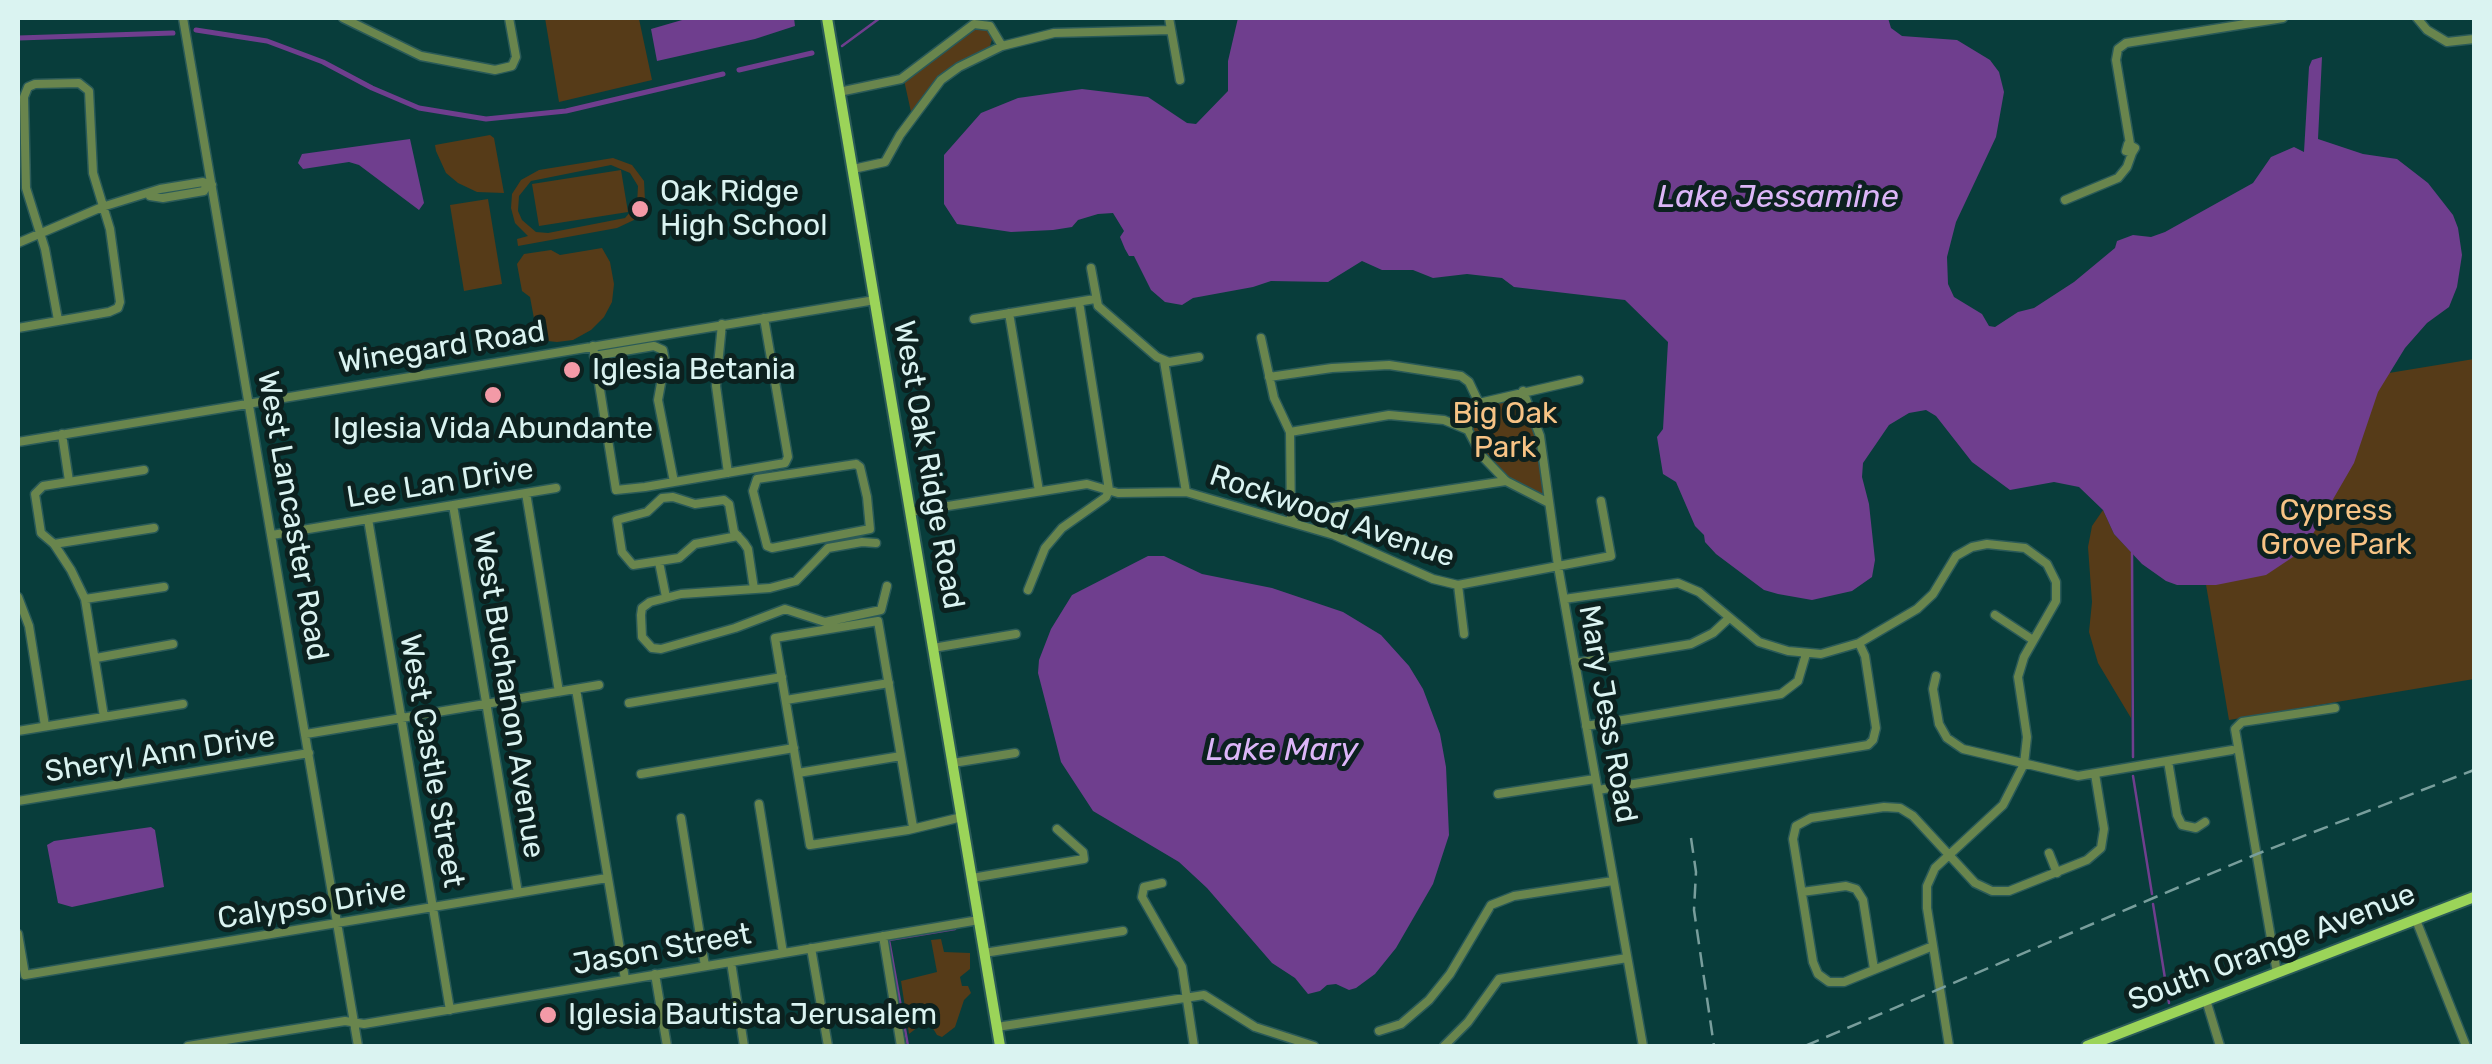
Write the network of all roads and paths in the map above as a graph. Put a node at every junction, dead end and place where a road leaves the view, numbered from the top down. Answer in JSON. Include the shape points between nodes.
{"nodes":[{"id":1,"x":184,"y":18,"type":"edge"},
{"id":2,"x":343,"y":18,"type":"edge"},
{"id":3,"x":509,"y":18,"type":"edge"},
{"id":4,"x":827,"y":18,"type":"edge"},
{"id":5,"x":1169,"y":18,"type":"edge"},
{"id":6,"x":2283,"y":18,"type":"edge"},
{"id":7,"x":2417,"y":18,"type":"edge"},
{"id":8,"x":1172,"y":30,"type":"junction"},
{"id":9,"x":2474,"y":39,"type":"edge"},
{"id":10,"x":1002,"y":46,"type":"junction"},
{"id":11,"x":1180,"y":80,"type":"dead end"},
{"id":12,"x":840,"y":92,"type":"junction"},
{"id":13,"x":853,"y":169,"type":"junction"},
{"id":14,"x":209,"y":186,"type":"junction"},
{"id":15,"x":22,"y":188,"type":"edge"},
{"id":16,"x":2066,"y":200,"type":"dead end"},
{"id":17,"x":102,"y":207,"type":"junction"},
{"id":18,"x":41,"y":232,"type":"junction"},
{"id":19,"x":18,"y":242,"type":"edge"},
{"id":20,"x":1090,"y":268,"type":"dead end"},
{"id":21,"x":875,"y":300,"type":"junction"},
{"id":22,"x":1095,"y":300,"type":"junction"},
{"id":23,"x":1079,"y":302,"type":"junction"},
{"id":24,"x":1010,"y":314,"type":"junction"},
{"id":25,"x":764,"y":318,"type":"junction"},
{"id":26,"x":974,"y":319,"type":"dead end"},
{"id":27,"x":58,"y":320,"type":"junction"},
{"id":28,"x":722,"y":324,"type":"junction"},
{"id":29,"x":18,"y":328,"type":"edge"},
{"id":30,"x":1261,"y":338,"type":"dead end"},
{"id":31,"x":594,"y":351,"type":"junction"},
{"id":32,"x":1199,"y":357,"type":"dead end"},
{"id":33,"x":1164,"y":361,"type":"junction"},
{"id":34,"x":1269,"y":377,"type":"junction"},
{"id":35,"x":1578,"y":380,"type":"dead end"},
{"id":36,"x":1523,"y":391,"type":"junction"},
{"id":37,"x":250,"y":403,"type":"junction"},
{"id":38,"x":1480,"y":403,"type":"junction"},
{"id":39,"x":1468,"y":430,"type":"junction"},
{"id":40,"x":1290,"y":432,"type":"junction"},
{"id":41,"x":62,"y":434,"type":"junction"},
{"id":42,"x":18,"y":442,"type":"edge"},
{"id":43,"x":144,"y":470,"type":"dead end"},
{"id":44,"x":728,"y":473,"type":"junction"},
{"id":45,"x":68,"y":481,"type":"junction"},
{"id":46,"x":1506,"y":481,"type":"junction"},
{"id":47,"x":674,"y":482,"type":"junction"},
{"id":48,"x":556,"y":488,"type":"dead end"},
{"id":49,"x":1109,"y":490,"type":"junction"},
{"id":50,"x":1039,"y":492,"type":"junction"},
{"id":51,"x":1186,"y":492,"type":"junction"},
{"id":52,"x":526,"y":493,"type":"junction"},
{"id":53,"x":1602,"y":501,"type":"dead end"},
{"id":54,"x":1549,"y":502,"type":"junction"},
{"id":55,"x":453,"y":505,"type":"junction"},
{"id":56,"x":910,"y":512,"type":"junction"},
{"id":57,"x":758,"y":513,"type":"joint"},
{"id":58,"x":368,"y":519,"type":"junction"},
{"id":59,"x":1291,"y":521,"type":"junction"},
{"id":60,"x":154,"y":528,"type":"dead end"},
{"id":61,"x":272,"y":535,"type":"junction"},
{"id":62,"x":738,"y":536,"type":"junction"},
{"id":63,"x":876,"y":543,"type":"dead end"},
{"id":64,"x":54,"y":544,"type":"junction"},
{"id":65,"x":659,"y":562,"type":"junction"},
{"id":66,"x":1558,"y":566,"type":"junction"},
{"id":67,"x":1458,"y":585,"type":"junction"},
{"id":68,"x":887,"y":586,"type":"dead end"},
{"id":69,"x":164,"y":587,"type":"dead end"},
{"id":70,"x":754,"y":589,"type":"junction"},
{"id":71,"x":1028,"y":590,"type":"dead end"},
{"id":72,"x":18,"y":597,"type":"edge"},
{"id":73,"x":666,"y":597,"type":"junction"},
{"id":74,"x":1564,"y":599,"type":"junction"},
{"id":75,"x":85,"y":600,"type":"junction"},
{"id":76,"x":1995,"y":615,"type":"dead end"},
{"id":77,"x":1728,"y":620,"type":"junction"},
{"id":78,"x":1016,"y":634,"type":"dead end"},
{"id":79,"x":1464,"y":634,"type":"dead end"},
{"id":80,"x":2032,"y":640,"type":"junction"},
{"id":81,"x":1859,"y":643,"type":"junction"},
{"id":82,"x":173,"y":644,"type":"dead end"},
{"id":83,"x":933,"y":648,"type":"junction"},
{"id":84,"x":1806,"y":654,"type":"junction"},
{"id":85,"x":96,"y":658,"type":"junction"},
{"id":86,"x":1575,"y":663,"type":"junction"},
{"id":87,"x":1936,"y":676,"type":"dead end"},
{"id":88,"x":782,"y":677,"type":"junction"},
{"id":89,"x":888,"y":683,"type":"junction"},
{"id":90,"x":599,"y":685,"type":"dead end"},
{"id":91,"x":576,"y":689,"type":"junction"},
{"id":92,"x":558,"y":692,"type":"junction"},
{"id":93,"x":786,"y":700,"type":"junction"},
{"id":94,"x":629,"y":702,"type":"dead end"},
{"id":95,"x":183,"y":704,"type":"dead end"},
{"id":96,"x":486,"y":704,"type":"junction"},
{"id":97,"x":2335,"y":708,"type":"dead end"},
{"id":98,"x":104,"y":716,"type":"junction"},
{"id":99,"x":402,"y":718,"type":"junction"},
{"id":100,"x":45,"y":726,"type":"junction"},
{"id":101,"x":1586,"y":726,"type":"junction"},
{"id":102,"x":18,"y":730,"type":"edge"},
{"id":103,"x":306,"y":734,"type":"junction"},
{"id":104,"x":794,"y":748,"type":"junction"},
{"id":105,"x":2232,"y":750,"type":"dead end"},
{"id":106,"x":309,"y":753,"type":"junction"},
{"id":107,"x":1014,"y":753,"type":"dead end"},
{"id":108,"x":901,"y":756,"type":"junction"},
{"id":109,"x":953,"y":762,"type":"junction"},
{"id":110,"x":2168,"y":762,"type":"junction"},
{"id":111,"x":2024,"y":764,"type":"junction"},
{"id":112,"x":798,"y":773,"type":"junction"},
{"id":113,"x":641,"y":774,"type":"dead end"},
{"id":114,"x":2095,"y":774,"type":"junction"},
{"id":115,"x":1596,"y":779,"type":"junction"},
{"id":116,"x":1598,"y":790,"type":"junction"},
{"id":117,"x":1498,"y":794,"type":"dead end"},
{"id":118,"x":18,"y":800,"type":"edge"},
{"id":119,"x":759,"y":804,"type":"dead end"},
{"id":120,"x":962,"y":816,"type":"junction"},
{"id":121,"x":681,"y":818,"type":"dead end"},
{"id":122,"x":2205,"y":822,"type":"dead end"},
{"id":123,"x":913,"y":827,"type":"junction"},
{"id":124,"x":1057,"y":828,"type":"dead end"},
{"id":125,"x":1948,"y":854,"type":"junction"},
{"id":126,"x":2048,"y":854,"type":"dead end"},
{"id":127,"x":2057,"y":873,"type":"junction"},
{"id":128,"x":608,"y":878,"type":"junction"},
{"id":129,"x":972,"y":878,"type":"junction"},
{"id":130,"x":1613,"y":881,"type":"junction"},
{"id":131,"x":1162,"y":883,"type":"dead end"},
{"id":132,"x":1802,"y":892,"type":"junction"},
{"id":133,"x":518,"y":894,"type":"junction"},
{"id":134,"x":2474,"y":897,"type":"edge"},
{"id":135,"x":433,"y":908,"type":"junction"},
{"id":136,"x":979,"y":920,"type":"junction"},
{"id":137,"x":2416,"y":920,"type":"junction"},
{"id":138,"x":337,"y":924,"type":"junction"},
{"id":139,"x":1123,"y":931,"type":"dead end"},
{"id":140,"x":18,"y":934,"type":"edge"},
{"id":141,"x":883,"y":936,"type":"junction"},
{"id":142,"x":1932,"y":946,"type":"junction"},
{"id":143,"x":812,"y":948,"type":"junction"},
{"id":144,"x":783,"y":952,"type":"junction"},
{"id":145,"x":984,"y":953,"type":"junction"},
{"id":146,"x":1627,"y":958,"type":"junction"},
{"id":147,"x":731,"y":962,"type":"junction"},
{"id":148,"x":705,"y":966,"type":"junction"},
{"id":149,"x":1874,"y":969,"type":"junction"},
{"id":150,"x":2278,"y":973,"type":"junction"},
{"id":151,"x":655,"y":974,"type":"junction"},
{"id":152,"x":624,"y":979,"type":"junction"},
{"id":153,"x":1186,"y":996,"type":"junction"},
{"id":154,"x":2206,"y":1000,"type":"junction"},
{"id":155,"x":450,"y":1010,"type":"junction"},
{"id":156,"x":354,"y":1022,"type":"junction"},
{"id":157,"x":996,"y":1027,"type":"junction"},
{"id":158,"x":1379,"y":1031,"type":"dead end"},
{"id":159,"x":2108,"y":1043,"type":"edge"},
{"id":160,"x":188,"y":1046,"type":"edge"},
{"id":161,"x":358,"y":1046,"type":"edge"},
{"id":162,"x":667,"y":1046,"type":"edge"},
{"id":163,"x":744,"y":1046,"type":"edge"},
{"id":164,"x":828,"y":1046,"type":"edge"},
{"id":165,"x":901,"y":1046,"type":"edge"},
{"id":166,"x":1000,"y":1046,"type":"edge"},
{"id":167,"x":1194,"y":1046,"type":"edge"},
{"id":168,"x":1314,"y":1046,"type":"edge"},
{"id":169,"x":1444,"y":1046,"type":"edge"},
{"id":170,"x":1643,"y":1046,"type":"edge"},
{"id":171,"x":1950,"y":1046,"type":"edge"},
{"id":172,"x":2087,"y":1046,"type":"edge"},
{"id":173,"x":2220,"y":1046,"type":"edge"},
{"id":174,"x":2466,"y":1046,"type":"edge"}],
"edges":[{"from":1,"to":14,"type":"street","name":"West Lancaster Road"},
{"from":2,"to":3,"type":"street","via":[[440,62],[495,70],[516,58]]},
{"from":4,"to":12,"type":"main road","name":"West Oak Ridge Road"},
{"from":5,"to":8,"type":"street"},
{"from":6,"to":16,"type":"street","via":[[2118,49],[2131,148],[2127,166],[2118,178]]},
{"from":7,"to":9,"type":"street","via":[[2447,42]]},
{"from":8,"to":10,"type":"street","via":[[1054,33]]},
{"from":8,"to":11,"type":"street"},
{"from":10,"to":12,"type":"street","via":[[990,26],[974,24],[901,78]]},
{"from":10,"to":13,"type":"street","via":[[941,80],[885,162]]},
{"from":12,"to":13,"type":"main road","name":"West Oak Ridge Road"},
{"from":13,"to":21,"type":"main road","name":"West Oak Ridge Road"},
{"from":14,"to":17,"type":"street","via":[[176,186]]},
{"from":14,"to":37,"type":"street","name":"West Lancaster Road"},
{"from":15,"to":17,"type":"street","via":[[28,88],[79,84],[89,91],[93,173]]},
{"from":15,"to":18,"type":"street"},
{"from":17,"to":18,"type":"street"},
{"from":17,"to":27,"type":"street","via":[[118,308]]},
{"from":18,"to":19,"type":"street"},
{"from":18,"to":27,"type":"street"},
{"from":20,"to":22,"type":"street"},
{"from":21,"to":25,"type":"street","name":"Winegard Road"},
{"from":21,"to":56,"type":"main road","name":"West Oak Ridge Road"},
{"from":22,"to":23,"type":"street"},
{"from":22,"to":33,"type":"street"},
{"from":23,"to":24,"type":"street"},
{"from":23,"to":49,"type":"street"},
{"from":24,"to":26,"type":"street"},
{"from":24,"to":50,"type":"street"},
{"from":25,"to":28,"type":"street","name":"Winegard Road"},
{"from":25,"to":44,"type":"street","via":[[788,457],[785,463]]},
{"from":27,"to":29,"type":"street"},
{"from":28,"to":31,"type":"street","name":"Winegard Road"},
{"from":28,"to":44,"type":"street","via":[[716,386]]},
{"from":30,"to":34,"type":"street"},
{"from":31,"to":37,"type":"street","name":"Winegard Road"},
{"from":31,"to":47,"type":"street","via":[[616,490]]},
{"from":31,"to":47,"type":"street","via":[[662,350],[658,400]]},
{"from":32,"to":33,"type":"street"},
{"from":33,"to":51,"type":"street"},
{"from":34,"to":38,"type":"street","via":[[1389,365],[1461,376]]},
{"from":34,"to":40,"type":"street"},
{"from":35,"to":36,"type":"street"},
{"from":36,"to":38,"type":"street"},
{"from":36,"to":54,"type":"street","name":"Mary Jess Road","via":[[1540,436]]},
{"from":37,"to":41,"type":"street","name":"Winegard Road"},
{"from":37,"to":61,"type":"street","name":"West Lancaster Road"},
{"from":38,"to":39,"type":"street"},
{"from":39,"to":40,"type":"street","via":[[1444,420],[1389,415]]},
{"from":39,"to":46,"type":"street"},
{"from":40,"to":59,"type":"street"},
{"from":41,"to":42,"type":"street","name":"Winegard Road"},
{"from":41,"to":45,"type":"street"},
{"from":43,"to":45,"type":"street"},
{"from":44,"to":47,"type":"street"},
{"from":45,"to":64,"type":"street","via":[[35,494],[38,524]]},
{"from":46,"to":54,"type":"street"},
{"from":46,"to":59,"type":"street","via":[[1300,512]]},
{"from":48,"to":52,"type":"street","name":"Lee Lan Drive"},
{"from":49,"to":50,"type":"street","name":"Rockwood Avenue","via":[[1087,484]]},
{"from":49,"to":51,"type":"street","name":"Rockwood Avenue"},
{"from":49,"to":71,"type":"street","via":[[1045,548]]},
{"from":50,"to":56,"type":"street","name":"Rockwood Avenue"},
{"from":51,"to":59,"type":"street","name":"Rockwood Avenue"},
{"from":52,"to":55,"type":"street","name":"Lee Lan Drive"},
{"from":52,"to":92,"type":"street"},
{"from":53,"to":66,"type":"street","name":"Rockwood Avenue","via":[[1611,556]]},
{"from":54,"to":66,"type":"street","name":"Mary Jess Road"},
{"from":55,"to":58,"type":"street","name":"Lee Lan Drive"},
{"from":55,"to":96,"type":"street","name":"West Buchanon Avenue"},
{"from":56,"to":83,"type":"main road","name":"West Oak Ridge Road"},
{"from":57,"to":57,"type":"street","via":[[772,548],[867,532],[870,526],[856,464],[757,479]]},
{"from":58,"to":61,"type":"street","name":"Lee Lan Drive"},
{"from":58,"to":99,"type":"street","name":"West Castle Street"},
{"from":59,"to":67,"type":"street","name":"Rockwood Avenue"},
{"from":60,"to":64,"type":"street"},
{"from":61,"to":103,"type":"street","name":"West Lancaster Road"},
{"from":62,"to":65,"type":"street","via":[[695,544],[679,558]]},
{"from":62,"to":65,"type":"street","via":[[724,500],[662,498],[646,512],[617,520],[626,560]]},
{"from":62,"to":70,"type":"street","via":[[748,549]]},
{"from":63,"to":70,"type":"street","via":[[828,548],[796,581]]},
{"from":64,"to":75,"type":"street"},
{"from":65,"to":73,"type":"street"},
{"from":66,"to":67,"type":"street","name":"Rockwood Avenue"},
{"from":66,"to":74,"type":"street","name":"Mary Jess Road"},
{"from":67,"to":79,"type":"street"},
{"from":68,"to":73,"type":"street","via":[[881,610],[825,622],[785,609],[652,648],[642,637],[642,608]]},
{"from":69,"to":75,"type":"street"},
{"from":70,"to":73,"type":"street"},
{"from":72,"to":100,"type":"street"},
{"from":74,"to":77,"type":"street","via":[[1678,583]]},
{"from":74,"to":86,"type":"street","name":"Mary Jess Road"},
{"from":75,"to":85,"type":"street"},
{"from":76,"to":80,"type":"street"},
{"from":77,"to":84,"type":"street","via":[[1759,642]]},
{"from":77,"to":86,"type":"street","via":[[1691,644]]},
{"from":78,"to":83,"type":"street"},
{"from":80,"to":81,"type":"street","via":[[2056,601],[2052,572],[2025,548],[1987,544],[1963,550],[1926,602]]},
{"from":80,"to":111,"type":"street","via":[[2018,676]]},
{"from":81,"to":84,"type":"street"},
{"from":81,"to":116,"type":"street","via":[[1876,728],[1862,747]]},
{"from":82,"to":85,"type":"street"},
{"from":83,"to":109,"type":"main road","name":"West Oak Ridge Road"},
{"from":84,"to":101,"type":"street","via":[[1798,681],[1782,694]]},
{"from":85,"to":98,"type":"street"},
{"from":86,"to":101,"type":"street","name":"Mary Jess Road"},
{"from":87,"to":111,"type":"street","via":[[1937,714],[1947,738],[1962,749]]},
{"from":88,"to":89,"type":"street","via":[[776,638],[878,621]]},
{"from":88,"to":93,"type":"street"},
{"from":88,"to":94,"type":"street"},
{"from":89,"to":93,"type":"street"},
{"from":89,"to":108,"type":"street"},
{"from":90,"to":91,"type":"street","name":"Sheryl Ann Drive"},
{"from":91,"to":92,"type":"street","name":"Sheryl Ann Drive"},
{"from":91,"to":128,"type":"street"},
{"from":92,"to":96,"type":"street","name":"Sheryl Ann Drive"},
{"from":93,"to":104,"type":"street"},
{"from":95,"to":98,"type":"street"},
{"from":96,"to":99,"type":"street","name":"Sheryl Ann Drive"},
{"from":96,"to":133,"type":"street","name":"West Buchanon Avenue"},
{"from":97,"to":150,"type":"street","via":[[2242,722],[2235,729]]},
{"from":98,"to":100,"type":"street"},
{"from":99,"to":103,"type":"street","name":"Sheryl Ann Drive"},
{"from":99,"to":135,"type":"street","name":"West Castle Street"},
{"from":100,"to":102,"type":"street"},
{"from":101,"to":115,"type":"street","name":"Mary Jess Road"},
{"from":103,"to":106,"type":"street","name":"West Lancaster Road"},
{"from":104,"to":112,"type":"street"},
{"from":104,"to":113,"type":"street"},
{"from":105,"to":110,"type":"street"},
{"from":106,"to":118,"type":"street","name":"Sheryl Ann Drive"},
{"from":106,"to":138,"type":"street","name":"West Lancaster Road"},
{"from":107,"to":109,"type":"street"},
{"from":108,"to":112,"type":"street"},
{"from":108,"to":123,"type":"street"},
{"from":109,"to":120,"type":"main road","name":"West Oak Ridge Road"},
{"from":110,"to":114,"type":"street"},
{"from":110,"to":122,"type":"street","via":[[2182,825]]},
{"from":111,"to":114,"type":"street"},
{"from":111,"to":125,"type":"street","via":[[2002,804]]},
{"from":112,"to":123,"type":"street","via":[[810,845]]},
{"from":114,"to":127,"type":"street","via":[[2101,848]]},
{"from":115,"to":116,"type":"street","name":"Mary Jess Road"},
{"from":115,"to":117,"type":"street"},
{"from":116,"to":130,"type":"street","name":"Mary Jess Road"},
{"from":119,"to":144,"type":"street"},
{"from":120,"to":123,"type":"street"},
{"from":120,"to":129,"type":"main road","name":"West Oak Ridge Road"},
{"from":121,"to":148,"type":"street"},
{"from":124,"to":129,"type":"street","via":[[1084,859]]},
{"from":125,"to":127,"type":"street","via":[[1974,883],[1992,891],[2010,892]]},
{"from":125,"to":132,"type":"street","via":[[1900,808],[1804,820],[1793,839]]},
{"from":125,"to":142,"type":"street","via":[[1927,886]]},
{"from":126,"to":127,"type":"street"},
{"from":128,"to":133,"type":"street","name":"Calypso Drive"},
{"from":128,"to":152,"type":"street"},
{"from":129,"to":136,"type":"main road","name":"West Oak Ridge Road"},
{"from":130,"to":146,"type":"street","name":"Mary Jess Road"},
{"from":130,"to":158,"type":"street","via":[[1491,905],[1429,1000],[1401,1024]]},
{"from":131,"to":153,"type":"street","via":[[1144,887],[1142,897],[1182,967]]},
{"from":132,"to":149,"type":"street","via":[[1856,889]]},
{"from":132,"to":149,"type":"street","via":[[1818,974],[1837,983]]},
{"from":133,"to":135,"type":"street","name":"Calypso Drive"},
{"from":134,"to":137,"type":"main road","name":"South Orange Avenue"},
{"from":135,"to":138,"type":"street","name":"Calypso Drive"},
{"from":135,"to":155,"type":"street","name":"West Castle Street"},
{"from":136,"to":141,"type":"street","name":"Jason Street"},
{"from":136,"to":145,"type":"main road","name":"West Oak Ridge Road"},
{"from":137,"to":150,"type":"main road","name":"South Orange Avenue"},
{"from":137,"to":174,"type":"street"},
{"from":138,"to":140,"type":"street","name":"Calypso Drive","via":[[25,975]]},
{"from":138,"to":156,"type":"street","name":"West Lancaster Road"},
{"from":139,"to":145,"type":"street"},
{"from":141,"to":143,"type":"street","name":"Jason Street"},
{"from":141,"to":165,"type":"street"},
{"from":142,"to":149,"type":"street"},
{"from":142,"to":171,"type":"street"},
{"from":143,"to":144,"type":"street","name":"Jason Street"},
{"from":143,"to":164,"type":"street"},
{"from":144,"to":147,"type":"street","name":"Jason Street"},
{"from":145,"to":157,"type":"main road","name":"West Oak Ridge Road"},
{"from":146,"to":169,"type":"street","via":[[1499,980]]},
{"from":146,"to":170,"type":"street","name":"Mary Jess Road"},
{"from":147,"to":148,"type":"street","name":"Jason Street"},
{"from":147,"to":163,"type":"street"},
{"from":148,"to":151,"type":"street","name":"Jason Street"},
{"from":150,"to":154,"type":"main road","name":"South Orange Avenue"},
{"from":151,"to":152,"type":"street","name":"Jason Street"},
{"from":151,"to":162,"type":"street"},
{"from":152,"to":155,"type":"street","name":"Jason Street"},
{"from":153,"to":157,"type":"street"},
{"from":153,"to":167,"type":"street"},
{"from":153,"to":168,"type":"street","via":[[1204,994],[1255,1027]]},
{"from":154,"to":159,"type":"main road","name":"South Orange Avenue"},
{"from":154,"to":173,"type":"street"},
{"from":155,"to":156,"type":"street","name":"Jason Street"},
{"from":156,"to":160,"type":"street","name":"Jason Street"},
{"from":156,"to":161,"type":"street","name":"West Lancaster Road"},
{"from":157,"to":166,"type":"main road","name":"West Oak Ridge Road"},
{"from":159,"to":172,"type":"main road","name":"South Orange Avenue"}]}
